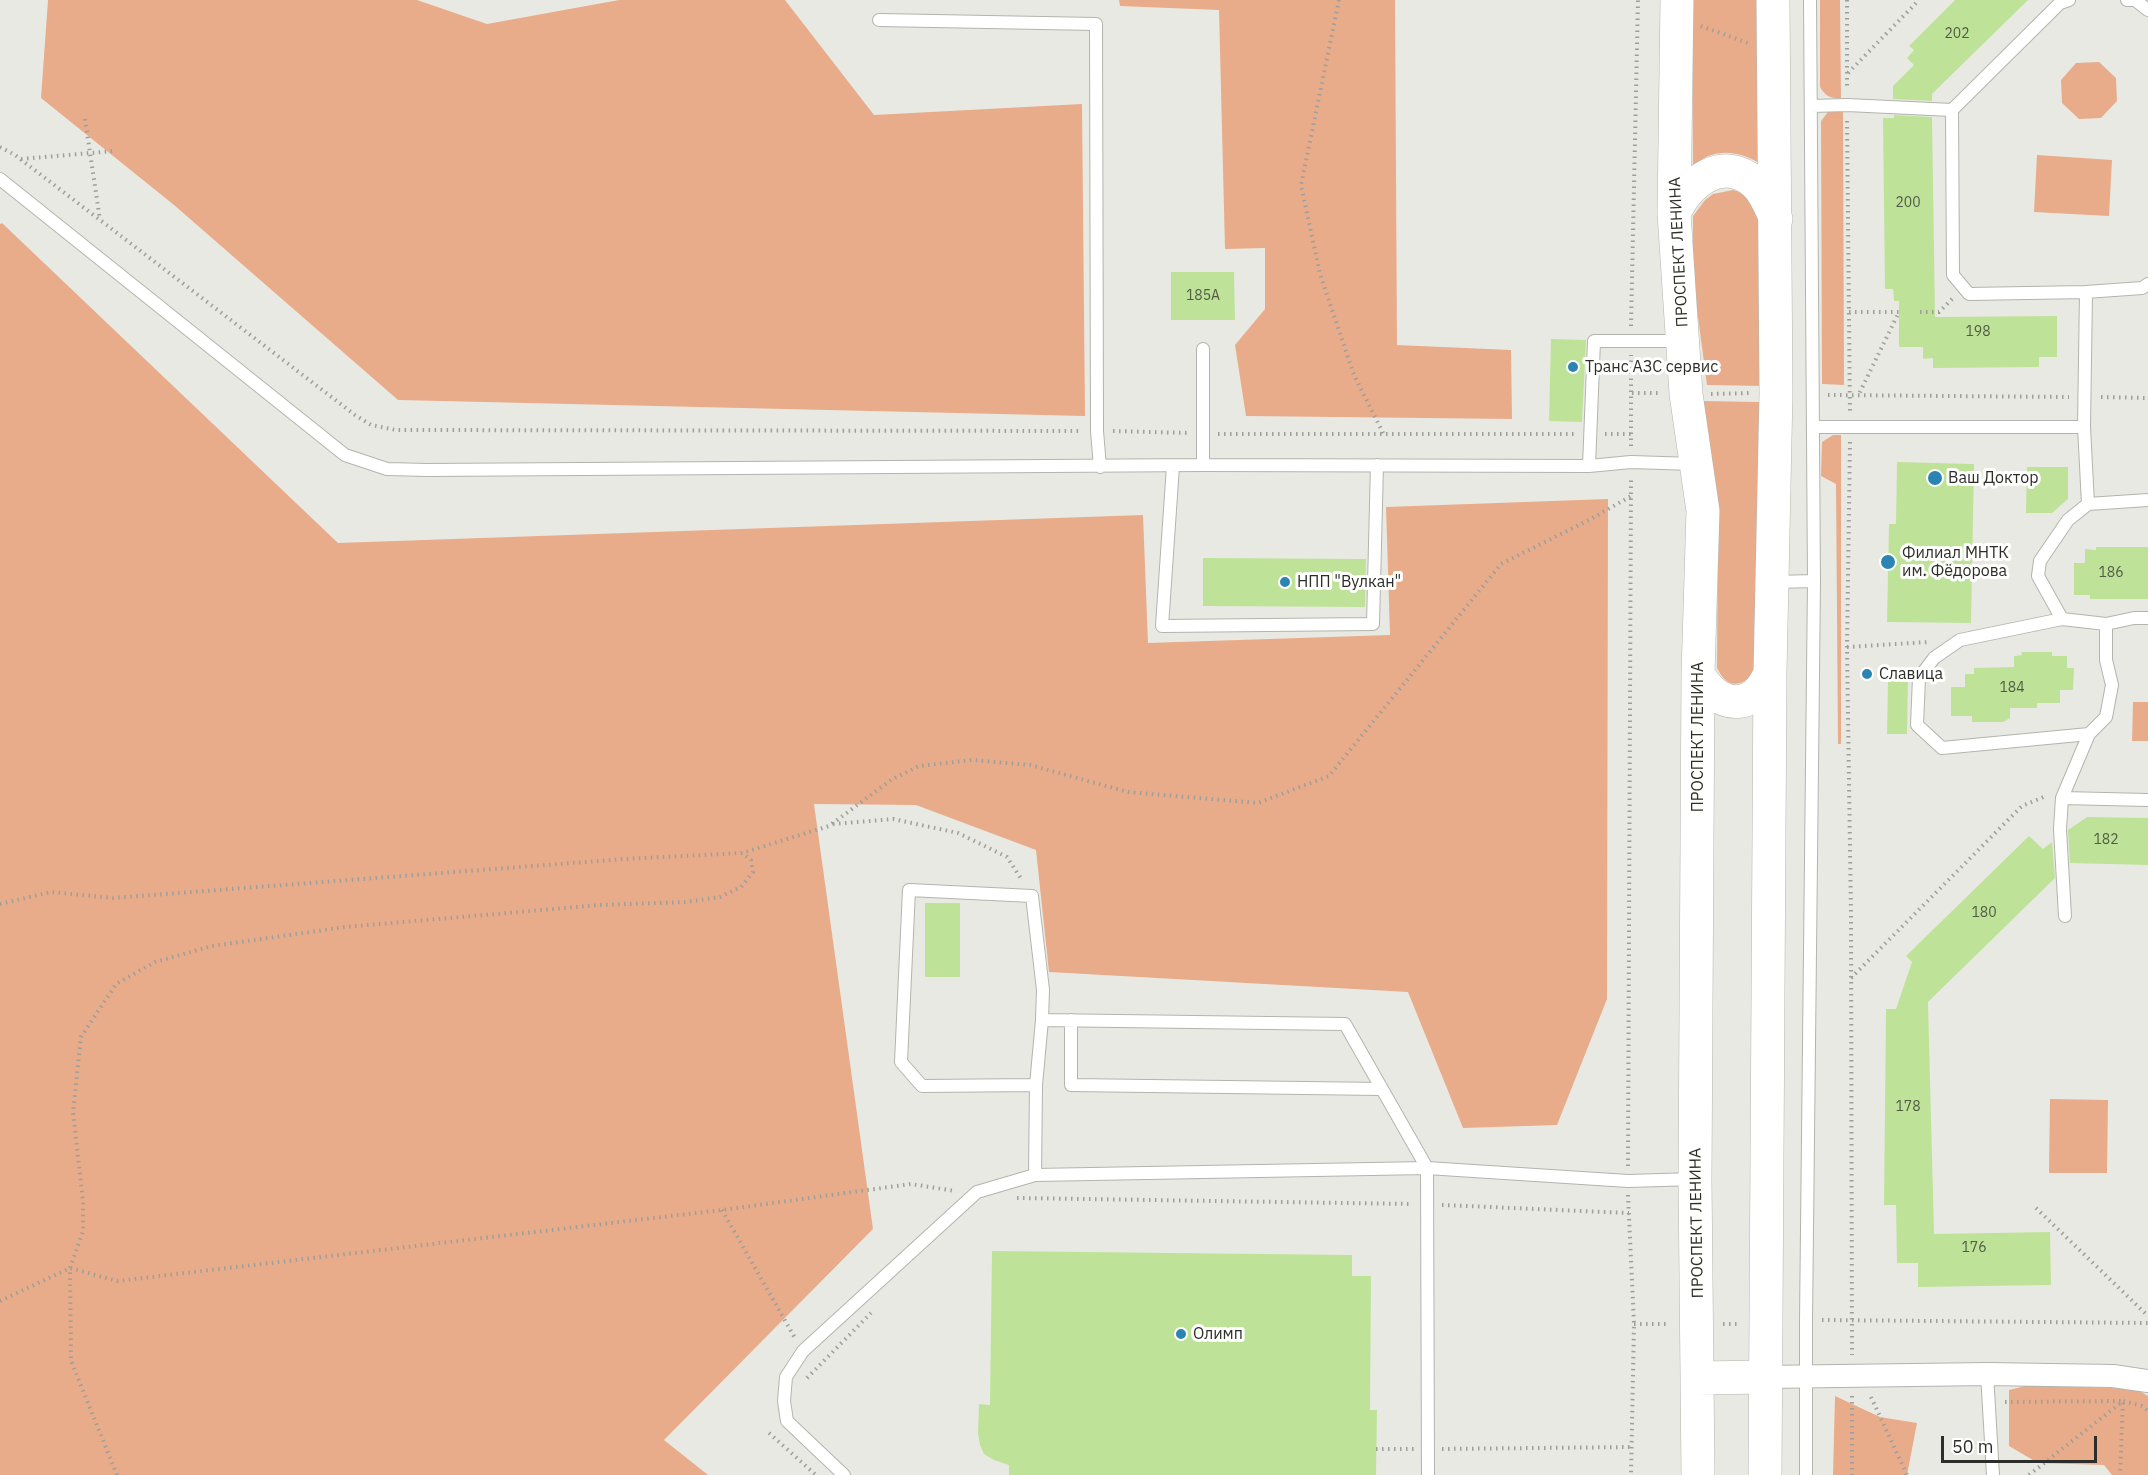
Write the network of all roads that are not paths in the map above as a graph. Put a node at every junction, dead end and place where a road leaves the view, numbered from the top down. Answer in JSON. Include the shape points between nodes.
{"nodes":[{"id":1,"x":1773,"y":0,"type":"edge"},
{"id":2,"x":1810,"y":0,"type":"edge"},
{"id":3,"x":2069,"y":0,"type":"edge"},
{"id":4,"x":2127,"y":0,"type":"edge"},
{"id":5,"x":1677,"y":4,"type":"edge"},
{"id":6,"x":2148,"y":10,"type":"edge"},
{"id":7,"x":879,"y":20,"type":"dead end"},
{"id":8,"x":1810,"y":106,"type":"junction"},
{"id":9,"x":1952,"y":110,"type":"junction"},
{"id":10,"x":0,"y":178,"type":"edge"},
{"id":11,"x":1674,"y":213,"type":"junction"},
{"id":12,"x":1776,"y":219,"type":"junction"},
{"id":13,"x":2148,"y":284,"type":"edge"},
{"id":14,"x":2086,"y":292,"type":"junction"},
{"id":15,"x":1684,"y":341,"type":"junction"},
{"id":16,"x":1203,"y":349,"type":"dead end"},
{"id":17,"x":1814,"y":427,"type":"junction"},
{"id":18,"x":2084,"y":427,"type":"junction"},
{"id":19,"x":1695,"y":464,"type":"junction"},
{"id":20,"x":1203,"y":465,"type":"junction"},
{"id":21,"x":1377,"y":465,"type":"junction"},
{"id":22,"x":1173,"y":466,"type":"junction"},
{"id":23,"x":1589,"y":466,"type":"junction"},
{"id":24,"x":1100,"y":467,"type":"junction"},
{"id":25,"x":2148,"y":500,"type":"edge"},
{"id":26,"x":2088,"y":504,"type":"junction"},
{"id":27,"x":1814,"y":581,"type":"junction"},
{"id":28,"x":1771,"y":582,"type":"junction"},
{"id":29,"x":2148,"y":618,"type":"edge"},
{"id":30,"x":2062,"y":619,"type":"junction"},
{"id":31,"x":2106,"y":624,"type":"junction"},
{"id":32,"x":1770,"y":673,"type":"junction"},
{"id":33,"x":1698,"y":674,"type":"junction"},
{"id":34,"x":2089,"y":734,"type":"junction"},
{"id":35,"x":2064,"y":792,"type":"junction"},
{"id":36,"x":2148,"y":800,"type":"edge"},
{"id":37,"x":2065,"y":916,"type":"dead end"},
{"id":38,"x":1042,"y":1020,"type":"junction"},
{"id":39,"x":1071,"y":1020,"type":"junction"},
{"id":40,"x":1036,"y":1085,"type":"junction"},
{"id":41,"x":1382,"y":1089,"type":"junction"},
{"id":42,"x":1427,"y":1168,"type":"junction"},
{"id":43,"x":1035,"y":1175,"type":"junction"},
{"id":44,"x":1695,"y":1179,"type":"junction"},
{"id":45,"x":1987,"y":1374,"type":"junction"},
{"id":46,"x":1806,"y":1376,"type":"junction"},
{"id":47,"x":1765,"y":1377,"type":"junction"},
{"id":48,"x":1698,"y":1378,"type":"junction"},
{"id":49,"x":2148,"y":1381,"type":"edge"},
{"id":50,"x":844,"y":1475,"type":"edge"},
{"id":51,"x":1428,"y":1475,"type":"edge"},
{"id":52,"x":1698,"y":1475,"type":"edge"},
{"id":53,"x":1765,"y":1475,"type":"edge"},
{"id":54,"x":1806,"y":1475,"type":"edge"},
{"id":55,"x":1993,"y":1475,"type":"edge"}],
"edges":[{"from":1,"to":12,"type":"main road"},
{"from":2,"to":8,"type":"lane"},
{"from":3,"to":9,"type":"lane","via":[[2060,3]]},
{"from":4,"to":6,"type":"lane","via":[[2135,0]]},
{"from":5,"to":11,"type":"main road","name":"ПРОСПЕКТ ЛЕНИНА"},
{"from":7,"to":24,"type":"lane","via":[[1096,24]]},
{"from":8,"to":9,"type":"lane"},
{"from":8,"to":17,"type":"lane"},
{"from":9,"to":14,"type":"lane","via":[[1953,274],[1969,294]]},
{"from":10,"to":24,"type":"lane","via":[[345,455],[387,469]]},
{"from":11,"to":12,"type":"main road","via":[[1694,183],[1725,172],[1755,183]]},
{"from":11,"to":15,"type":"main road","name":"ПРОСПЕКТ ЛЕНИНА"},
{"from":12,"to":28,"type":"main road"},
{"from":13,"to":14,"type":"lane","via":[[2142,288]]},
{"from":14,"to":18,"type":"lane"},
{"from":15,"to":19,"type":"main road","name":"ПРОСПЕКТ ЛЕНИНА"},
{"from":15,"to":23,"type":"lane","via":[[1593,341]]},
{"from":16,"to":20,"type":"lane"},
{"from":17,"to":18,"type":"lane"},
{"from":17,"to":27,"type":"lane"},
{"from":18,"to":26,"type":"lane"},
{"from":19,"to":23,"type":"lane","via":[[1631,462]]},
{"from":19,"to":33,"type":"main road","name":"ПРОСПЕКТ ЛЕНИНА","via":[[1703,511]]},
{"from":20,"to":21,"type":"lane"},
{"from":20,"to":22,"type":"lane"},
{"from":21,"to":22,"type":"lane","via":[[1373,624],[1162,626]]},
{"from":21,"to":23,"type":"lane"},
{"from":22,"to":24,"type":"lane"},
{"from":25,"to":26,"type":"lane"},
{"from":26,"to":30,"type":"lane","via":[[2068,520],[2040,561],[2038,576]]},
{"from":27,"to":28,"type":"lane"},
{"from":27,"to":46,"type":"lane"},
{"from":28,"to":32,"type":"main road"},
{"from":29,"to":31,"type":"lane"},
{"from":30,"to":31,"type":"lane"},
{"from":30,"to":34,"type":"lane","via":[[1959,640],[1934,658],[1919,678],[1917,725],[1941,748]]},
{"from":31,"to":34,"type":"lane","via":[[2106,660],[2112,685],[2106,717]]},
{"from":32,"to":33,"type":"main road","via":[[1756,695],[1737,701],[1715,696]]},
{"from":32,"to":47,"type":"main road"},
{"from":33,"to":44,"type":"main road","name":"ПРОСПЕКТ ЛЕНИНА"},
{"from":34,"to":35,"type":"lane"},
{"from":35,"to":36,"type":"lane"},
{"from":35,"to":37,"type":"lane","via":[[2060,828]]},
{"from":38,"to":39,"type":"lane"},
{"from":38,"to":40,"type":"lane"},
{"from":38,"to":40,"type":"lane","via":[[1043,990],[1032,896],[909,890],[901,1062],[922,1086]]},
{"from":39,"to":41,"type":"lane","via":[[1345,1024]]},
{"from":39,"to":41,"type":"lane","via":[[1071,1085]]},
{"from":40,"to":43,"type":"lane"},
{"from":41,"to":42,"type":"lane"},
{"from":42,"to":43,"type":"lane"},
{"from":42,"to":44,"type":"lane","via":[[1628,1181]]},
{"from":42,"to":51,"type":"lane"},
{"from":43,"to":50,"type":"lane","via":[[977,1192],[803,1351],[786,1377],[787,1421]]},
{"from":44,"to":48,"type":"main road","name":"ПРОСПЕКТ ЛЕНИНА"},
{"from":45,"to":46,"type":"street"},
{"from":45,"to":49,"type":"street","via":[[2113,1376]]},
{"from":45,"to":55,"type":"lane"},
{"from":46,"to":47,"type":"street"},
{"from":46,"to":54,"type":"lane"},
{"from":47,"to":48,"type":"main road"},
{"from":47,"to":53,"type":"main road"},
{"from":48,"to":52,"type":"main road","name":"ПРОСПЕКТ ЛЕНИНА"}]}
